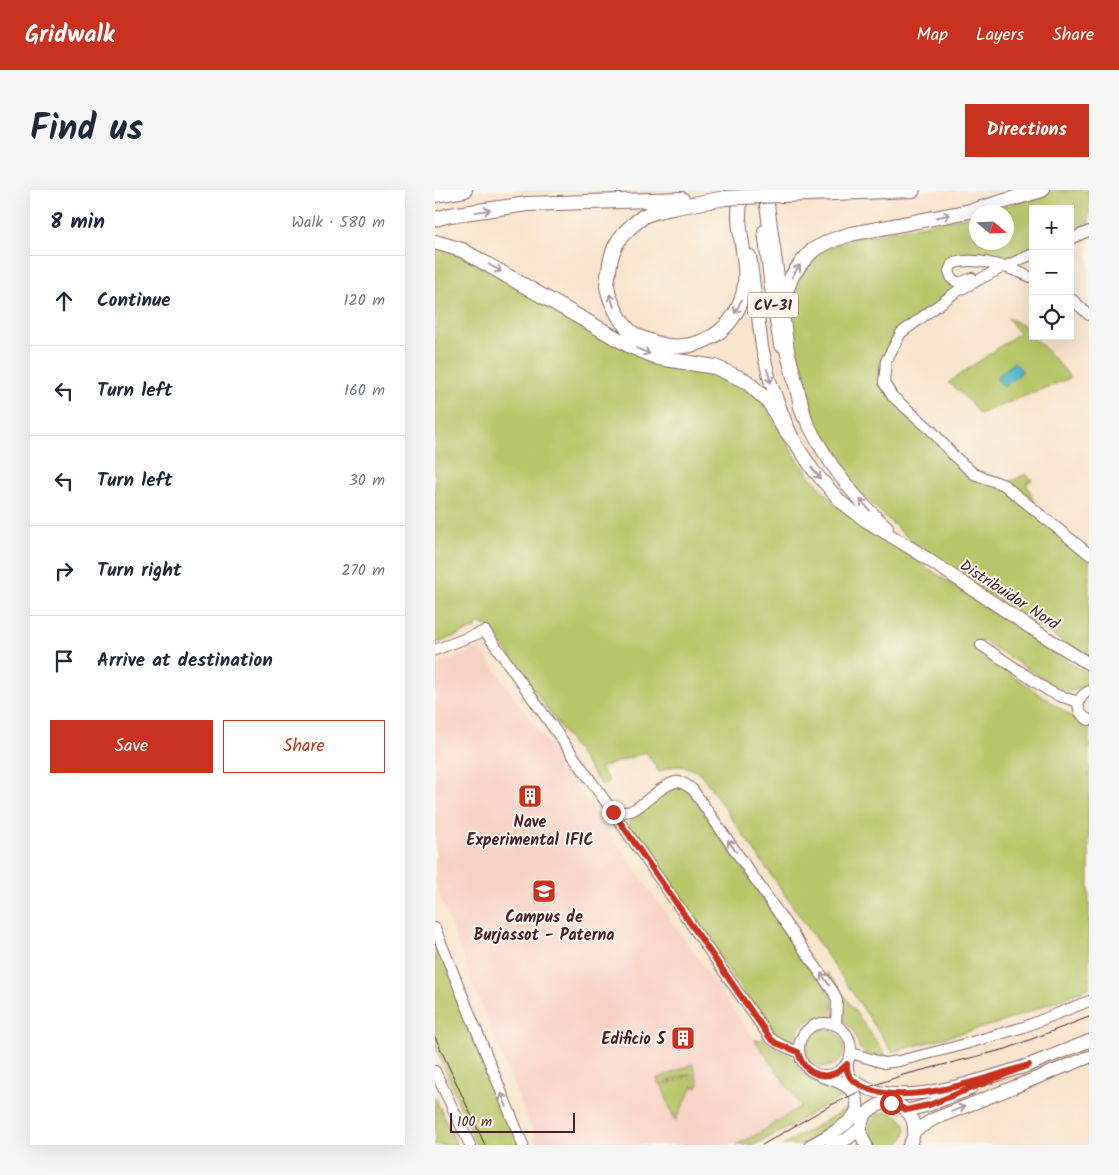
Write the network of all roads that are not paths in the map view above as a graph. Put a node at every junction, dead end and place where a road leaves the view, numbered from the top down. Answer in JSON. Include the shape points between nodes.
{"nodes":[{"id":1,"x":465,"y":190,"type":"edge"},
{"id":2,"x":741,"y":190,"type":"edge"},
{"id":3,"x":758,"y":190,"type":"edge"},
{"id":4,"x":765,"y":190,"type":"edge"},
{"id":5,"x":913,"y":190,"type":"edge"},
{"id":6,"x":1042,"y":190,"type":"edge"},
{"id":7,"x":435,"y":195,"type":"edge"},
{"id":8,"x":725,"y":198,"type":"junction"},
{"id":9,"x":435,"y":219,"type":"edge"},
{"id":10,"x":1089,"y":231,"type":"edge"},
{"id":11,"x":1074,"y":237,"type":"edge"},
{"id":12,"x":435,"y":242,"type":"edge"},
{"id":13,"x":1029,"y":255,"type":"edge"},
{"id":14,"x":1003,"y":267,"type":"junction"},
{"id":15,"x":1029,"y":276,"type":"edge"},
{"id":16,"x":1074,"y":301,"type":"edge"},
{"id":17,"x":1089,"y":315,"type":"edge"},
{"id":18,"x":783,"y":317,"type":"junction"},
{"id":19,"x":804,"y":416,"type":"junction"},
{"id":20,"x":794,"y":441,"type":"junction"},
{"id":21,"x":914,"y":550,"type":"junction"},
{"id":22,"x":1089,"y":554,"type":"edge"},
{"id":23,"x":981,"y":645,"type":"dead end"},
{"id":24,"x":435,"y":650,"type":"edge"},
{"id":25,"x":1089,"y":664,"type":"edge"},
{"id":26,"x":1089,"y":691,"type":"edge"},
{"id":27,"x":1079,"y":702,"type":"junction"},
{"id":28,"x":1089,"y":720,"type":"edge"},
{"id":29,"x":633,"y":810,"type":"junction"},
{"id":30,"x":613,"y":812,"type":"junction"},
{"id":31,"x":626,"y":830,"type":"junction"},
{"id":32,"x":435,"y":928,"type":"edge"},
{"id":33,"x":1089,"y":1001,"type":"edge"},
{"id":34,"x":836,"y":1025,"type":"junction"},
{"id":35,"x":1089,"y":1041,"type":"edge"},
{"id":36,"x":798,"y":1052,"type":"junction"},
{"id":37,"x":1089,"y":1057,"type":"edge"},
{"id":38,"x":849,"y":1059,"type":"junction"},
{"id":39,"x":1029,"y":1065,"type":"junction"},
{"id":40,"x":435,"y":1071,"type":"edge"},
{"id":41,"x":822,"y":1076,"type":"junction"},
{"id":42,"x":906,"y":1110,"type":"junction"},
{"id":43,"x":861,"y":1128,"type":"junction"},
{"id":44,"x":912,"y":1141,"type":"edge"},
{"id":45,"x":470,"y":1145,"type":"edge"},
{"id":46,"x":523,"y":1145,"type":"edge"},
{"id":47,"x":811,"y":1145,"type":"edge"},
{"id":48,"x":832,"y":1145,"type":"edge"},
{"id":49,"x":866,"y":1145,"type":"edge"}],
"edges":[{"from":1,"to":7,"type":"highway"},
{"from":2,"to":8,"type":"highway","one_way":true,"via":[[739,217],[746,274],[739,308],[730,321],[719,333],[691,345],[661,345],[630,331],[616,312],[607,286],[610,259],[624,232],[644,216]]},
{"from":2,"to":20,"type":"main road","name":"Distribuïdor Nord","number":"CV-31","one_way":true,"via":[[765,363]]},
{"from":3,"to":19,"type":"main road","name":"Distribuïdor Nord","number":"CV-31","via":[[783,361]]},
{"from":4,"to":18,"type":"highway"},
{"from":5,"to":8,"type":"highway","bridge":true},
{"from":18,"to":6,"type":"highway","one_way":true,"via":[[792,276],[813,250],[830,241],[975,210]]},
{"from":9,"to":8,"type":"highway","one_way":true,"via":[[527,204]]},
{"from":10,"to":11,"type":"street"},
{"from":12,"to":20,"type":"highway","one_way":true,"via":[[462,250],[630,346],[659,358],[715,367],[746,381],[769,402]]},
{"from":13,"to":14,"type":"street"},
{"from":14,"to":15,"type":"street"},
{"from":14,"to":22,"type":"street","via":[[956,292],[901,333],[886,361],[883,382],[892,396],[974,474],[1004,485]]},
{"from":16,"to":17,"type":"street"},
{"from":18,"to":19,"type":"highway","via":[[787,350]]},
{"from":21,"to":19,"type":"main road","name":"Distribuïdor Nord","number":"CV-31","one_way":true,"via":[[874,516],[853,492],[823,452]]},
{"from":20,"to":21,"type":"main road","name":"Distribuïdor Nord","number":"CV-31","one_way":true,"via":[[813,470],[841,502]]},
{"from":21,"to":25,"type":"main road","name":"Distribuïdor Nord","number":"CV-31"},
{"from":23,"to":27,"type":"street","via":[[1049,691]]},
{"from":24,"to":30,"type":"street","via":[[485,630]]},
{"from":26,"to":27,"type":"street"},
{"from":27,"to":28,"type":"street","via":[[1080,712]]},
{"from":29,"to":30,"type":"street"},
{"from":29,"to":31,"type":"street"},
{"from":34,"to":29,"type":"street","one_way":true,"via":[[834,993],[693,790],[677,781]]},
{"from":30,"to":31,"type":"street"},
{"from":31,"to":36,"type":"street","via":[[770,1038]]},
{"from":46,"to":32,"type":"street","one_way":true},
{"from":33,"to":38,"type":"street","via":[[1024,1027],[899,1061],[884,1063]]},
{"from":34,"to":36,"type":"street","via":[[813,1025],[802,1036]]},
{"from":34,"to":38,"type":"street","via":[[848,1036],[851,1044]]},
{"from":35,"to":39,"type":"main road"},
{"from":36,"to":41,"type":"street","via":[[806,1068]]},
{"from":44,"to":37,"type":"main road","one_way":true,"via":[[934,1119]]},
{"from":38,"to":39,"type":"main road","via":[[846,1070],[849,1078],[873,1091],[902,1095],[973,1082]]},
{"from":38,"to":41,"type":"street","via":[[842,1070]]},
{"from":39,"to":42,"type":"main road","via":[[929,1105]]},
{"from":40,"to":45,"type":"street"},
{"from":41,"to":47,"type":"main road","via":[[849,1087],[855,1095],[857,1107],[853,1118]]},
{"from":42,"to":43,"type":"main road","via":[[891,1103],[874,1107],[867,1112]]},
{"from":42,"to":44,"type":"main road","via":[[913,1123]]},
{"from":43,"to":48,"type":"main road"},
{"from":43,"to":49,"type":"main road"}]}
